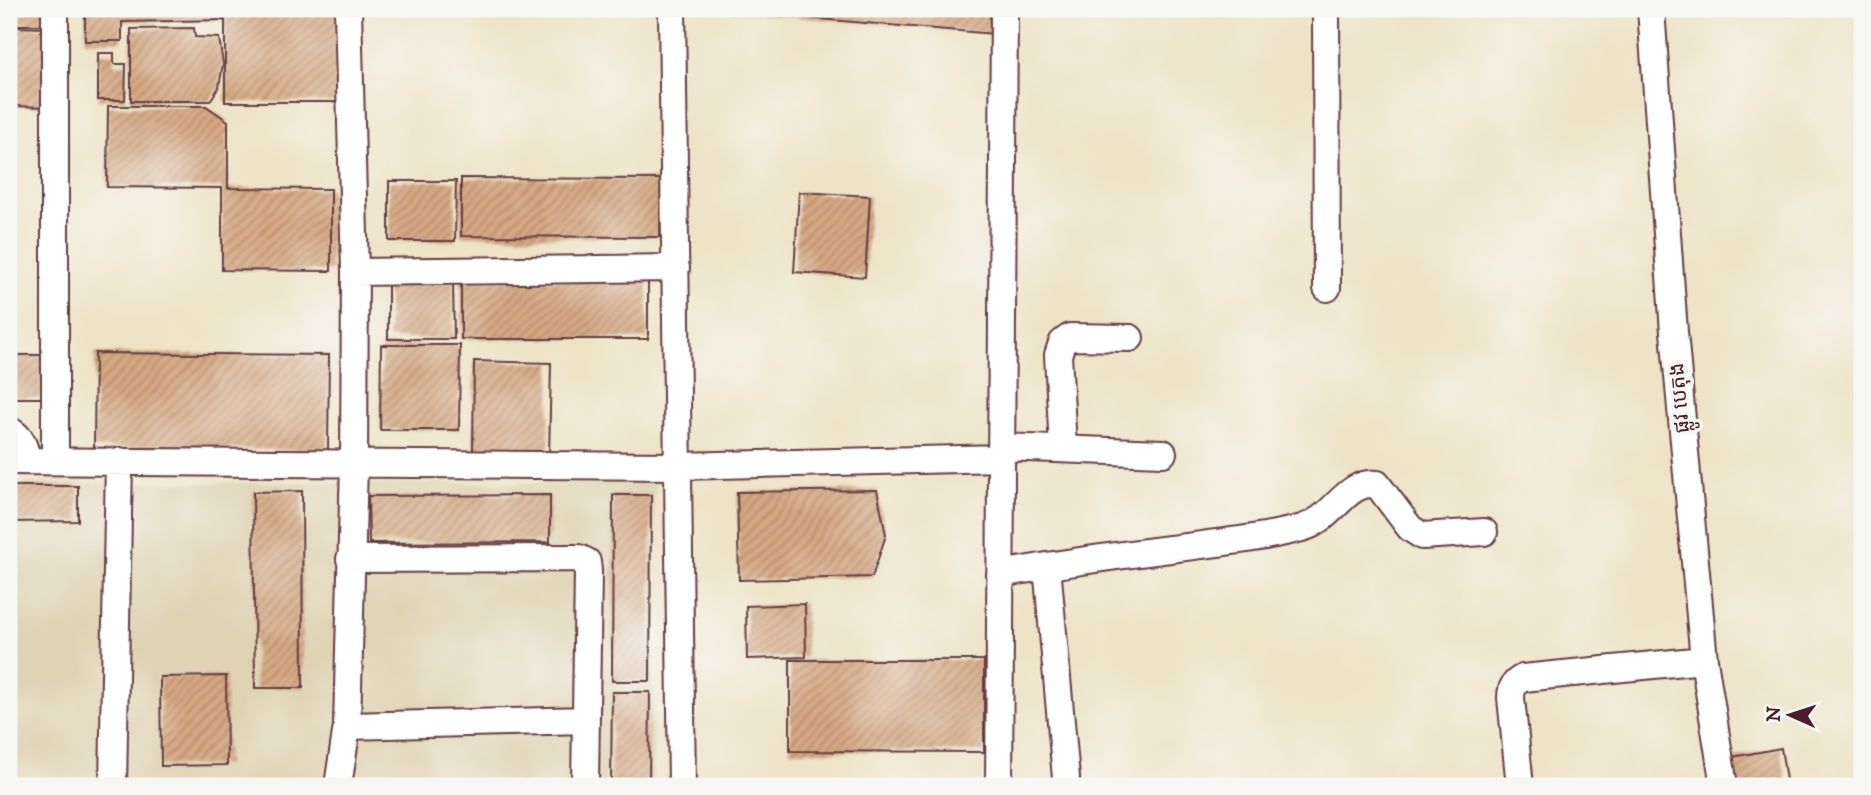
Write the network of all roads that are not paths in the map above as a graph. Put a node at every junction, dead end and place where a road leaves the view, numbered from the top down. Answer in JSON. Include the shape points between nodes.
{"nodes":[{"id":1,"x":55,"y":9,"type":"edge"},
{"id":2,"x":348,"y":9,"type":"edge"},
{"id":3,"x":671,"y":9,"type":"edge"},
{"id":4,"x":1004,"y":9,"type":"edge"},
{"id":5,"x":1326,"y":9,"type":"edge"},
{"id":6,"x":1651,"y":9,"type":"edge"},
{"id":7,"x":676,"y":268,"type":"junction"},
{"id":8,"x":355,"y":272,"type":"junction"},
{"id":9,"x":1327,"y":288,"type":"dead end"},
{"id":10,"x":1130,"y":338,"type":"dead end"},
{"id":11,"x":9,"y":430,"type":"edge"},
{"id":12,"x":1063,"y":448,"type":"junction"},
{"id":13,"x":1001,"y":452,"type":"junction"},
{"id":14,"x":1163,"y":453,"type":"dead end"},
{"id":15,"x":18,"y":461,"type":"edge"},
{"id":16,"x":55,"y":461,"type":"junction"},
{"id":17,"x":119,"y":461,"type":"junction"},
{"id":18,"x":354,"y":463,"type":"junction"},
{"id":19,"x":677,"y":466,"type":"junction"},
{"id":20,"x":1484,"y":532,"type":"dead end"},
{"id":21,"x":351,"y":559,"type":"junction"},
{"id":22,"x":1047,"y":566,"type":"junction"},
{"id":23,"x":1000,"y":574,"type":"junction"},
{"id":24,"x":1704,"y":660,"type":"junction"},
{"id":25,"x":586,"y":720,"type":"junction"},
{"id":26,"x":347,"y":726,"type":"junction"},
{"id":27,"x":1066,"y":778,"type":"dead end"},
{"id":28,"x":113,"y":786,"type":"edge"},
{"id":29,"x":338,"y":786,"type":"edge"},
{"id":30,"x":585,"y":786,"type":"edge"},
{"id":31,"x":682,"y":786,"type":"edge"},
{"id":32,"x":999,"y":786,"type":"edge"},
{"id":33,"x":1520,"y":786,"type":"edge"},
{"id":34,"x":1724,"y":786,"type":"edge"}],
"edges":[{"from":1,"to":16,"type":"street"},
{"from":2,"to":8,"type":"street"},
{"from":3,"to":7,"type":"street"},
{"from":4,"to":13,"type":"street"},
{"from":5,"to":9,"type":"street"},
{"from":6,"to":24,"type":"street","name":"ផ្លូវ បេតុង"},
{"from":7,"to":8,"type":"street"},
{"from":7,"to":19,"type":"street"},
{"from":8,"to":18,"type":"street"},
{"from":10,"to":12,"type":"street","via":[[1070,337],[1062,343],[1058,355]]},
{"from":11,"to":15,"type":"street","via":[[24,445]]},
{"from":12,"to":13,"type":"street"},
{"from":12,"to":14,"type":"street"},
{"from":13,"to":19,"type":"street"},
{"from":13,"to":23,"type":"street"},
{"from":15,"to":16,"type":"street"},
{"from":16,"to":17,"type":"street"},
{"from":17,"to":18,"type":"street"},
{"from":17,"to":28,"type":"street"},
{"from":18,"to":19,"type":"street"},
{"from":18,"to":21,"type":"street"},
{"from":19,"to":31,"type":"street"},
{"from":20,"to":22,"type":"street","via":[[1422,536],[1410,528],[1377,484],[1366,482],[1320,522],[1302,528]]},
{"from":21,"to":25,"type":"street","via":[[579,558],[587,562]]},
{"from":21,"to":26,"type":"street"},
{"from":22,"to":23,"type":"street"},
{"from":22,"to":27,"type":"street"},
{"from":23,"to":32,"type":"street"},
{"from":24,"to":33,"type":"street","via":[[1517,681],[1511,698]]},
{"from":24,"to":34,"type":"street","name":"ផ្លូវ បេតុង"},
{"from":25,"to":26,"type":"street"},
{"from":25,"to":30,"type":"street"},
{"from":26,"to":29,"type":"street"}]}
